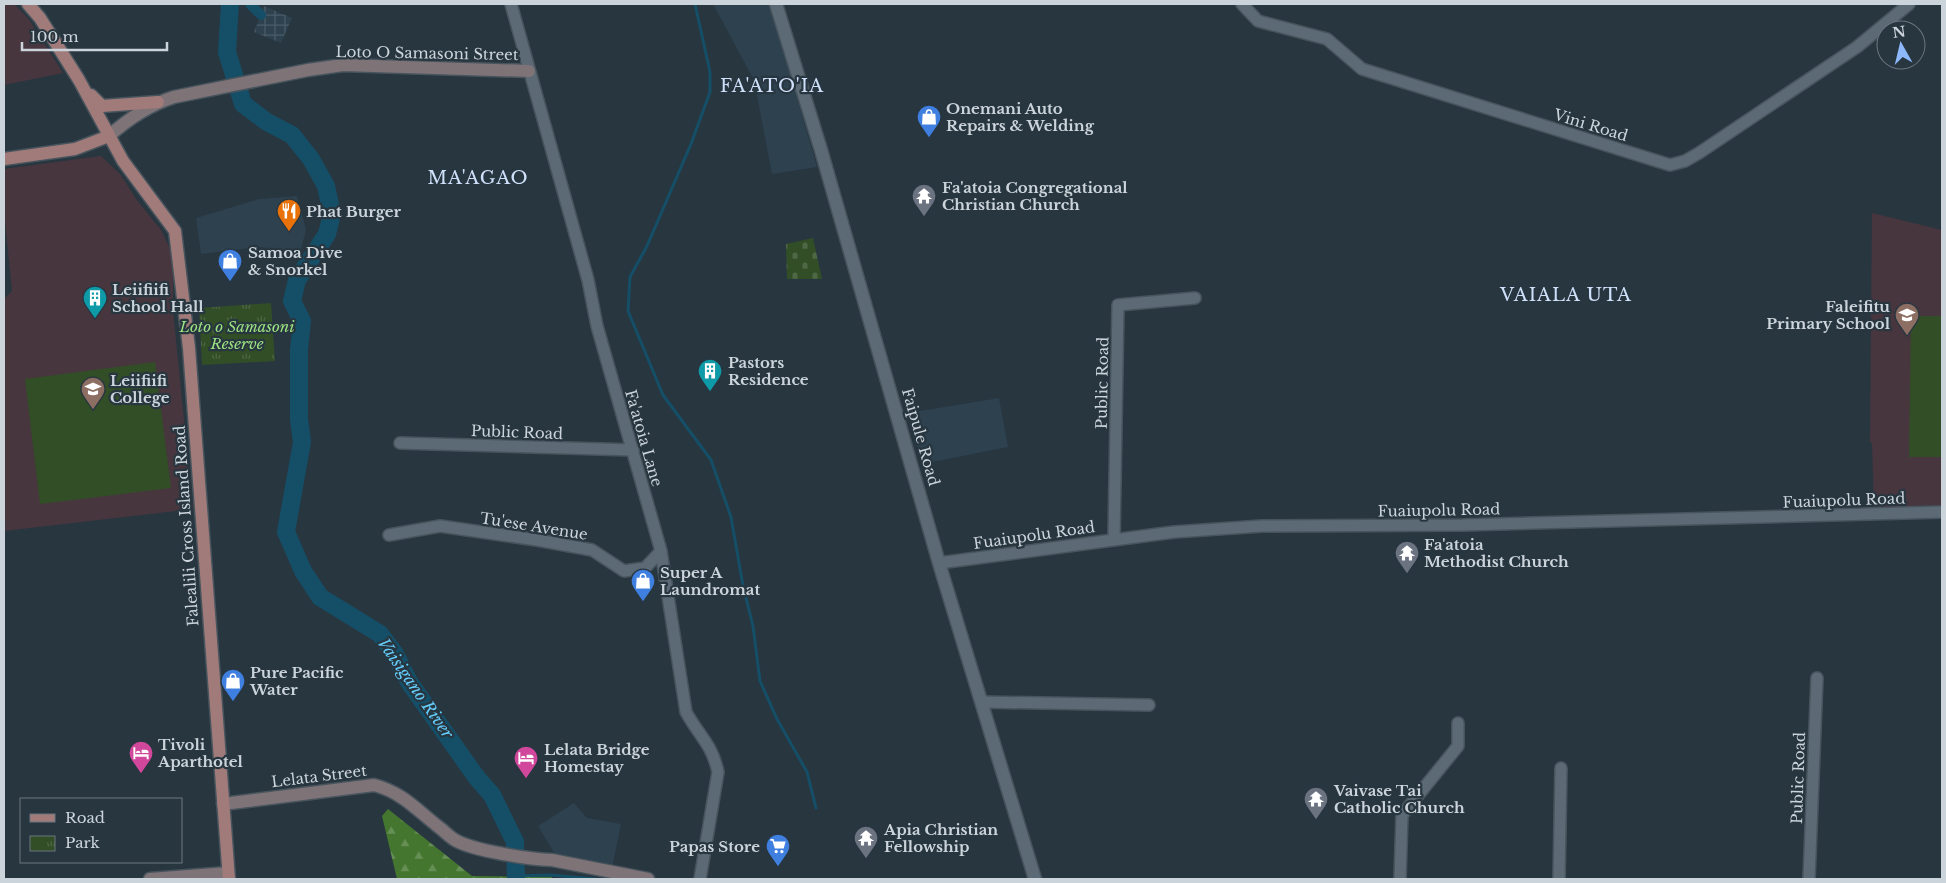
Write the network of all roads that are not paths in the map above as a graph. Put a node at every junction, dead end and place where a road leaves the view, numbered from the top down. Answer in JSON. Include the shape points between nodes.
{"nodes":[{"id":1,"x":28,"y":4,"type":"edge"},
{"id":2,"x":511,"y":4,"type":"edge"},
{"id":3,"x":776,"y":4,"type":"edge"},
{"id":4,"x":1242,"y":4,"type":"edge"},
{"id":5,"x":1909,"y":4,"type":"edge"},
{"id":6,"x":529,"y":71,"type":"junction"},
{"id":7,"x":79,"y":80,"type":"junction"},
{"id":8,"x":158,"y":102,"type":"junction"},
{"id":9,"x":109,"y":136,"type":"junction"},
{"id":10,"x":4,"y":159,"type":"edge"},
{"id":11,"x":1195,"y":298,"type":"dead end"},
{"id":12,"x":400,"y":443,"type":"dead end"},
{"id":13,"x":633,"y":450,"type":"junction"},
{"id":14,"x":1942,"y":512,"type":"edge"},
{"id":15,"x":389,"y":535,"type":"dead end"},
{"id":16,"x":1114,"y":539,"type":"junction"},
{"id":17,"x":661,"y":551,"type":"junction"},
{"id":18,"x":939,"y":563,"type":"junction"},
{"id":19,"x":1817,"y":678,"type":"dead end"},
{"id":20,"x":982,"y":702,"type":"junction"},
{"id":21,"x":1149,"y":705,"type":"dead end"},
{"id":22,"x":1458,"y":723,"type":"dead end"},
{"id":23,"x":1561,"y":768,"type":"dead end"},
{"id":24,"x":223,"y":804,"type":"junction"},
{"id":25,"x":229,"y":876,"type":"edge"},
{"id":26,"x":150,"y":879,"type":"edge"},
{"id":27,"x":648,"y":879,"type":"edge"},
{"id":28,"x":700,"y":879,"type":"edge"},
{"id":29,"x":1035,"y":879,"type":"edge"},
{"id":30,"x":1400,"y":879,"type":"edge"},
{"id":31,"x":1559,"y":879,"type":"edge"},
{"id":32,"x":1809,"y":879,"type":"edge"}],
"edges":[{"from":1,"to":7,"type":"main road","name":"Falealili Cross Island Road"},
{"from":2,"to":6,"type":"street","name":"Fa'atoia Lane"},
{"from":3,"to":18,"type":"street","name":"Faipule Road"},
{"from":4,"to":5,"type":"street","name":"Vini Road","via":[[1258,21],[1327,39],[1362,69],[1670,165],[1685,162],[1849,52]]},
{"from":6,"to":8,"type":"main road","name":"Loto O Samasoni Street","via":[[343,65]]},
{"from":6,"to":13,"type":"street","name":"Fa'atoia Lane"},
{"from":7,"to":8,"type":"main road","via":[[102,106]]},
{"from":7,"to":9,"type":"main road","name":"Falealili Cross Island Road"},
{"from":8,"to":9,"type":"main road"},
{"from":9,"to":10,"type":"main road","via":[[74,149]]},
{"from":9,"to":24,"type":"main road","name":"Falealili Cross Island Road","via":[[123,161],[175,231],[189,348]]},
{"from":11,"to":16,"type":"street","name":"Public Road","via":[[1118,306]]},
{"from":12,"to":13,"type":"street","name":"Public Road"},
{"from":13,"to":17,"type":"street","name":"Fa'atoia Lane"},
{"from":14,"to":16,"type":"street","name":"Fuaiupolu Road","via":[[1463,525],[1262,526]]},
{"from":15,"to":17,"type":"street","name":"Tu'ese Avenue","via":[[440,526],[537,540],[592,550],[624,571],[645,568]]},
{"from":16,"to":18,"type":"street","name":"Fuaiupolu Road"},
{"from":17,"to":28,"type":"street","name":"Fa'atoia Lane","via":[[686,712],[706,740],[718,772]]},
{"from":18,"to":20,"type":"street","name":"Faipule Road"},
{"from":19,"to":32,"type":"street","name":"Public Road"},
{"from":20,"to":21,"type":"street"},
{"from":20,"to":29,"type":"street","name":"Faipule Road"},
{"from":22,"to":30,"type":"street","via":[[1458,746],[1402,815]]},
{"from":23,"to":31,"type":"street"},
{"from":24,"to":25,"type":"main road","name":"Falealili Cross Island Road"},
{"from":24,"to":27,"type":"main road","name":"Lelata Street","via":[[374,785],[402,797],[455,840],[489,850]]},
{"from":25,"to":26,"type":"main road"}]}
